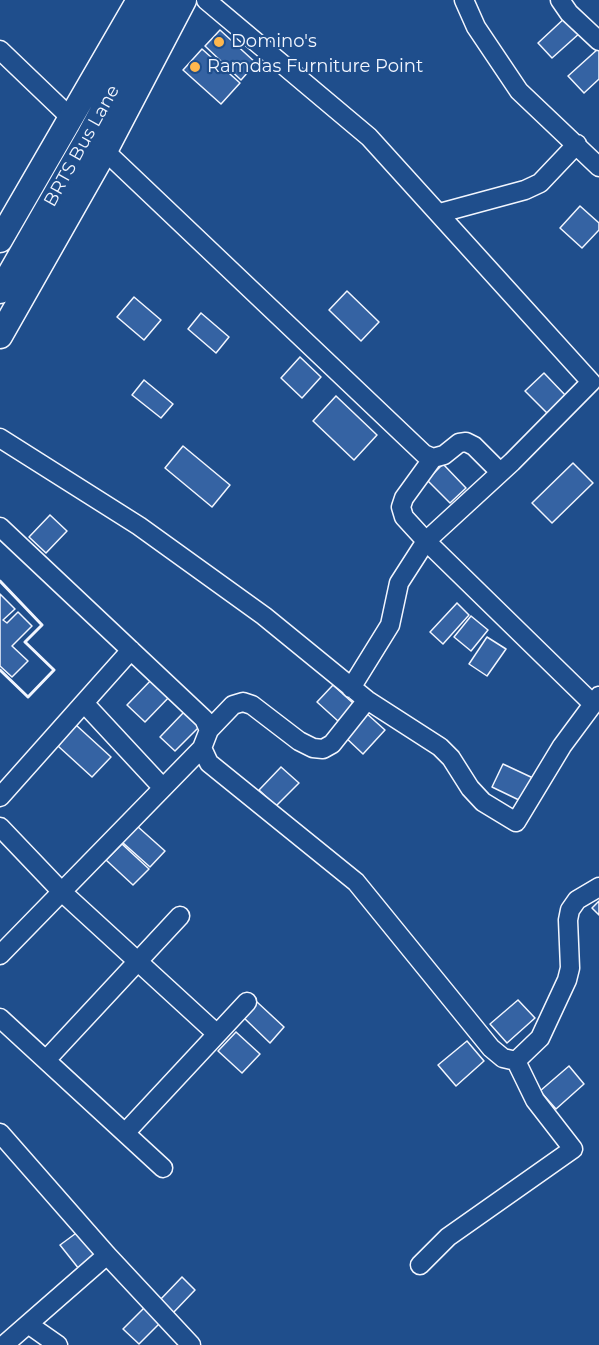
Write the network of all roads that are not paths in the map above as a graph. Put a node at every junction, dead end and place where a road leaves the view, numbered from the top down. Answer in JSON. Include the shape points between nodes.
{"nodes":[{"id":1,"x":139,"y":0,"type":"edge"},
{"id":2,"x":162,"y":0,"type":"edge"},
{"id":3,"x":184,"y":0,"type":"edge"},
{"id":4,"x":206,"y":0,"type":"edge"},
{"id":5,"x":464,"y":0,"type":"edge"},
{"id":6,"x":560,"y":0,"type":"edge"},
{"id":7,"x":599,"y":40,"type":"edge"},
{"id":8,"x":0,"y":50,"type":"edge"},
{"id":9,"x":72,"y":119,"type":"junction"},
{"id":10,"x":577,"y":144,"type":"junction"},
{"id":11,"x":105,"y":151,"type":"junction"},
{"id":12,"x":599,"y":167,"type":"edge"},
{"id":13,"x":440,"y":213,"type":"junction"},
{"id":14,"x":0,"y":240,"type":"edge"},
{"id":15,"x":0,"y":291,"type":"edge"},
{"id":16,"x":0,"y":336,"type":"edge"},
{"id":17,"x":596,"y":382,"type":"edge"},
{"id":18,"x":0,"y":438,"type":"edge"},
{"id":19,"x":433,"y":458,"type":"junction"},
{"id":20,"x":500,"y":472,"type":"junction"},
{"id":21,"x":0,"y":527,"type":"edge"},
{"id":22,"x":426,"y":541,"type":"junction"},
{"id":23,"x":131,"y":650,"type":"junction"},
{"id":24,"x":351,"y":687,"type":"junction"},
{"id":25,"x":367,"y":700,"type":"junction"},
{"id":26,"x":596,"y":700,"type":"edge"},
{"id":27,"x":84,"y":703,"type":"junction"},
{"id":28,"x":209,"y":730,"type":"junction"},
{"id":29,"x":202,"y":748,"type":"junction"},
{"id":30,"x":163,"y":788,"type":"junction"},
{"id":31,"x":0,"y":796,"type":"edge"},
{"id":32,"x":0,"y":827,"type":"edge"},
{"id":33,"x":599,"y":887,"type":"edge"},
{"id":34,"x":62,"y":892,"type":"junction"},
{"id":35,"x":180,"y":916,"type":"dead end"},
{"id":36,"x":0,"y":955,"type":"edge"},
{"id":37,"x":137,"y":961,"type":"junction"},
{"id":38,"x":247,"y":1002,"type":"dead end"},
{"id":39,"x":0,"y":1018,"type":"edge"},
{"id":40,"x":217,"y":1034,"type":"junction"},
{"id":41,"x":46,"y":1060,"type":"junction"},
{"id":42,"x":516,"y":1061,"type":"junction"},
{"id":43,"x":0,"y":1133,"type":"edge"},
{"id":44,"x":125,"y":1133,"type":"junction"},
{"id":45,"x":163,"y":1168,"type":"dead end"},
{"id":46,"x":107,"y":1255,"type":"junction"},
{"id":47,"x":420,"y":1265,"type":"dead end"},
{"id":48,"x":28,"y":1324,"type":"junction"},
{"id":49,"x":4,"y":1345,"type":"edge"},
{"id":50,"x":58,"y":1345,"type":"edge"},
{"id":51,"x":191,"y":1345,"type":"edge"}],
"edges":[{"from":1,"to":9,"type":"main road"},
{"from":2,"to":15,"type":"main road","name":"BRTS Bus Lane"},
{"from":3,"to":11,"type":"main road"},
{"from":4,"to":13,"type":"street","via":[[355,123]]},
{"from":5,"to":10,"type":"street","via":[[476,27],[519,91]]},
{"from":6,"to":7,"type":"street"},
{"from":8,"to":9,"type":"street"},
{"from":9,"to":14,"type":"main road"},
{"from":10,"to":12,"type":"street"},
{"from":10,"to":13,"type":"street","via":[[540,183]]},
{"from":11,"to":16,"type":"main road"},
{"from":11,"to":19,"type":"street","via":[[424,454]]},
{"from":13,"to":17,"type":"street"},
{"from":17,"to":20,"type":"street"},
{"from":18,"to":24,"type":"street","via":[[139,526],[264,616]]},
{"from":19,"to":20,"type":"street","via":[[466,442]]},
{"from":19,"to":22,"type":"street","via":[[401,507],[404,517]]},
{"from":20,"to":22,"type":"street"},
{"from":21,"to":23,"type":"street"},
{"from":22,"to":24,"type":"street","via":[[399,583],[390,625]]},
{"from":22,"to":26,"type":"street"},
{"from":23,"to":27,"type":"street"},
{"from":23,"to":28,"type":"street","via":[[204,719]]},
{"from":24,"to":25,"type":"street"},
{"from":25,"to":26,"type":"street","via":[[440,747],[483,802],[516,822],[562,746]]},
{"from":25,"to":28,"type":"street","via":[[332,744],[323,749],[298,741],[243,702],[233,705]]},
{"from":27,"to":30,"type":"street"},
{"from":27,"to":31,"type":"street"},
{"from":28,"to":29,"type":"street"},
{"from":29,"to":30,"type":"street"},
{"from":29,"to":42,"type":"street","via":[[209,763],[356,882],[491,1048]]},
{"from":30,"to":34,"type":"street"},
{"from":32,"to":34,"type":"street"},
{"from":33,"to":42,"type":"street","via":[[570,910],[567,980],[540,1038]]},
{"from":34,"to":36,"type":"street"},
{"from":34,"to":37,"type":"street"},
{"from":35,"to":37,"type":"street"},
{"from":37,"to":40,"type":"street"},
{"from":37,"to":41,"type":"street"},
{"from":38,"to":40,"type":"street"},
{"from":39,"to":41,"type":"street"},
{"from":40,"to":44,"type":"street"},
{"from":41,"to":44,"type":"street"},
{"from":42,"to":47,"type":"street","via":[[535,1100],[573,1149],[448,1238]]},
{"from":43,"to":46,"type":"street"},
{"from":44,"to":45,"type":"street"},
{"from":46,"to":48,"type":"street"},
{"from":46,"to":51,"type":"street"},
{"from":48,"to":49,"type":"street"},
{"from":48,"to":50,"type":"street"}]}
